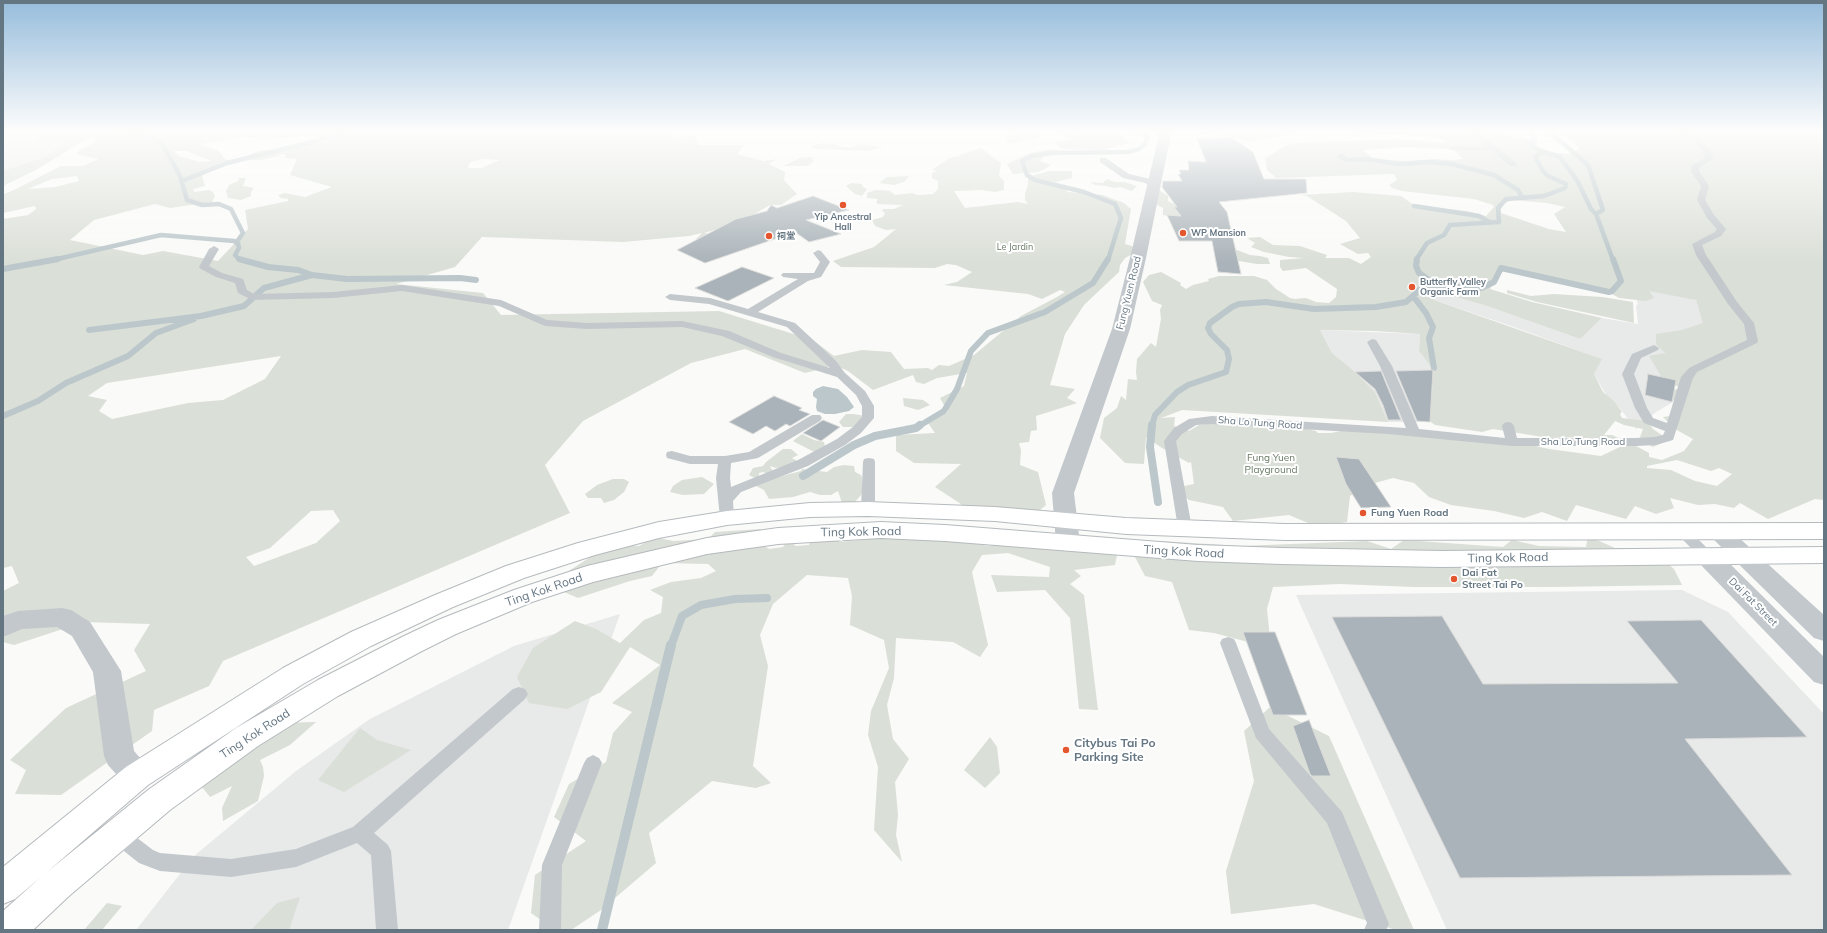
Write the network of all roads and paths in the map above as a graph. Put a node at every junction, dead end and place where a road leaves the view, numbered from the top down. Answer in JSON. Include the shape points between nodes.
{"nodes":[{"id":1,"x":1125,"y":176,"type":"edge"},
{"id":2,"x":1156,"y":176,"type":"edge"},
{"id":3,"x":1698,"y":176,"type":"edge"},
{"id":4,"x":1153,"y":186,"type":"junction"},
{"id":5,"x":214,"y":249,"type":"dead end"},
{"id":6,"x":818,"y":253,"type":"dead end"},
{"id":7,"x":786,"y":275,"type":"dead end"},
{"id":8,"x":811,"y":277,"type":"junction"},
{"id":9,"x":670,"y":297,"type":"dead end"},
{"id":10,"x":751,"y":312,"type":"junction"},
{"id":11,"x":1372,"y":342,"type":"dead end"},
{"id":12,"x":1654,"y":348,"type":"dead end"},
{"id":13,"x":840,"y":375,"type":"junction"},
{"id":14,"x":816,"y":418,"type":"dead end"},
{"id":15,"x":1508,"y":426,"type":"dead end"},
{"id":16,"x":1671,"y":429,"type":"junction"},
{"id":17,"x":1414,"y":432,"type":"junction"},
{"id":18,"x":1512,"y":442,"type":"junction"},
{"id":19,"x":672,"y":455,"type":"dead end"},
{"id":20,"x":725,"y":460,"type":"junction"},
{"id":21,"x":870,"y":462,"type":"dead end"},
{"id":22,"x":726,"y":509,"type":"junction"},
{"id":23,"x":868,"y":509,"type":"junction"},
{"id":24,"x":1185,"y":528,"type":"junction"},
{"id":25,"x":1682,"y":531,"type":"junction"},
{"id":26,"x":1718,"y":531,"type":"junction"},
{"id":27,"x":1824,"y":531,"type":"edge"},
{"id":28,"x":1067,"y":532,"type":"junction"},
{"id":29,"x":1824,"y":555,"type":"edge"},
{"id":30,"x":1707,"y":556,"type":"junction"},
{"id":31,"x":1746,"y":556,"type":"junction"},
{"id":32,"x":3,"y":627,"type":"edge"},
{"id":33,"x":1824,"y":631,"type":"edge"},
{"id":34,"x":1228,"y":643,"type":"dead end"},
{"id":35,"x":1824,"y":674,"type":"edge"},
{"id":36,"x":519,"y":694,"type":"dead end"},
{"id":37,"x":594,"y":763,"type":"dead end"},
{"id":38,"x":137,"y":776,"type":"junction"},
{"id":39,"x":360,"y":833,"type":"junction"},
{"id":40,"x":117,"y":834,"type":"junction"},
{"id":41,"x":3,"y":888,"type":"edge"},
{"id":42,"x":8,"y":930,"type":"edge"},
{"id":43,"x":387,"y":930,"type":"edge"},
{"id":44,"x":550,"y":930,"type":"edge"},
{"id":45,"x":1375,"y":930,"type":"edge"}],
"edges":[{"from":1,"to":4,"type":"lane","via":[[1148,181]]},
{"from":2,"to":4,"type":"street","name":"Fung Yuen Road"},
{"from":3,"to":16,"type":"lane","via":[[1705,186],[1701,200],[1710,216],[1722,229],[1718,234],[1697,244],[1701,255],[1733,304],[1749,323],[1754,341],[1693,370],[1687,377]]},
{"from":4,"to":28,"type":"street","name":"Fung Yuen Road","via":[[1121,329],[1063,493]]},
{"from":5,"to":13,"type":"lane","via":[[204,267],[219,276],[240,281],[242,291],[258,298],[333,295],[402,288],[501,303],[545,323],[587,326],[682,324],[725,333]]},
{"from":6,"to":8,"type":"lane","via":[[825,262],[818,275]]},
{"from":7,"to":8,"type":"lane"},
{"from":8,"to":10,"type":"lane"},
{"from":9,"to":10,"type":"lane","via":[[699,298]]},
{"from":10,"to":13,"type":"lane","via":[[789,322],[832,363]]},
{"from":11,"to":17,"type":"lane","via":[[1386,366]]},
{"from":12,"to":16,"type":"lane","via":[[1636,356],[1628,374],[1648,420]]},
{"from":13,"to":22,"type":"lane","via":[[861,394],[868,406],[868,418],[841,442],[803,463],[736,489]]},
{"from":14,"to":20,"type":"lane","via":[[753,454]]},
{"from":15,"to":18,"type":"lane"},
{"from":16,"to":18,"type":"lane","name":"Sha Lo Tung Road","via":[[1669,436],[1656,441]]},
{"from":17,"to":18,"type":"lane","name":"Sha Lo Tung Road"},
{"from":17,"to":24,"type":"lane","name":"Sha Lo Tung Road","via":[[1212,420],[1193,422],[1178,431],[1170,442]]},
{"from":19,"to":20,"type":"lane","via":[[690,460]]},
{"from":20,"to":22,"type":"lane","via":[[723,478]]},
{"from":21,"to":23,"type":"lane"},
{"from":22,"to":23,"type":"main road","name":"Ting Kok Road"},
{"from":22,"to":38,"type":"main road","name":"Ting Kok Road","via":[[515,572],[444,601],[361,639],[293,676]]},
{"from":23,"to":28,"type":"main road","name":"Ting Kok Road","via":[[996,514]]},
{"from":24,"to":25,"type":"main road","name":"Ting Kok Road","via":[[1370,534]]},
{"from":24,"to":28,"type":"main road","name":"Ting Kok Road"},
{"from":25,"to":26,"type":"main road","name":"Ting Kok Road"},
{"from":25,"to":30,"type":"lane","name":"Dai Fat Street"},
{"from":26,"to":27,"type":"main road","name":"Ting Kok Road"},
{"from":26,"to":31,"type":"street"},
{"from":28,"to":30,"type":"main road","name":"Ting Kok Road","via":[[1198,553],[1289,557],[1442,559]]},
{"from":28,"to":40,"type":"main road","name":"Ting Kok Road","via":[[945,533],[881,530],[805,534],[707,546],[558,584],[447,627],[328,688],[235,746],[159,800]]},
{"from":29,"to":31,"type":"main road","name":"Ting Kok Road"},
{"from":30,"to":31,"type":"main road","name":"Ting Kok Road"},
{"from":30,"to":35,"type":"street","name":"Dai Fat Street"},
{"from":31,"to":33,"type":"street"},
{"from":32,"to":38,"type":"street","via":[[18,620],[62,617],[81,629],[107,671],[119,756]]},
{"from":34,"to":45,"type":"lane","via":[[1262,734],[1335,818],[1378,924]]},
{"from":36,"to":39,"type":"lane"},
{"from":37,"to":44,"type":"lane","via":[[552,865]]},
{"from":38,"to":41,"type":"main road","name":"Ting Kok Road"},
{"from":39,"to":40,"type":"lane","via":[[296,858],[231,868],[160,862],[146,857]]},
{"from":39,"to":43,"type":"lane","via":[[380,851]]},
{"from":40,"to":42,"type":"main road","name":"Ting Kok Road"}]}
